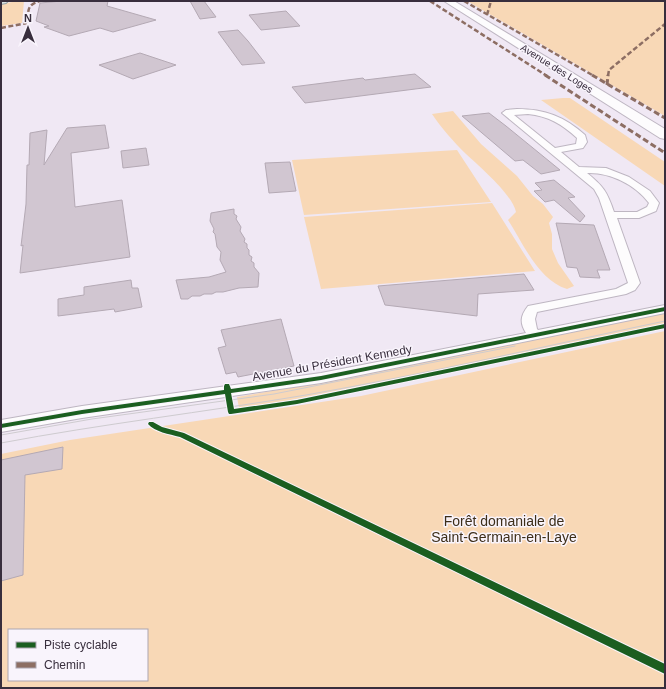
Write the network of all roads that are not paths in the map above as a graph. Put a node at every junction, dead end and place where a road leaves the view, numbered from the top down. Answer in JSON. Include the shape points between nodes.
{"nodes":[{"id":1,"x":448,"y":1,"type":"edge"},
{"id":2,"x":665,"y":135,"type":"edge"},
{"id":3,"x":554,"y":151,"type":"junction"},
{"id":4,"x":578,"y":170,"type":"junction"},
{"id":5,"x":610,"y":215,"type":"junction"},
{"id":6,"x":665,"y":309,"type":"edge"},
{"id":7,"x":535,"y":335,"type":"junction"},
{"id":8,"x":1,"y":426,"type":"edge"}],
"edges":[{"from":1,"to":2,"type":"main road","name":"Avenue des Loges"},
{"from":3,"to":3,"type":"street","via":[[548,147],[506,113],[525,111],[550,115],[582,137],[580,146]]},
{"from":3,"to":4,"type":"street"},
{"from":4,"to":5,"type":"street","via":[[598,187]]},
{"from":4,"to":5,"type":"street","via":[[614,173],[634,185],[654,203],[652,209],[639,215]]},
{"from":5,"to":7,"type":"street","via":[[634,283],[631,287],[616,293],[532,309],[527,321]]},
{"from":6,"to":7,"type":"street","name":"Avenue du Président Kennedy"},
{"from":7,"to":8,"type":"street","name":"Avenue du Président Kennedy","via":[[290,383],[93,410]]}]}
